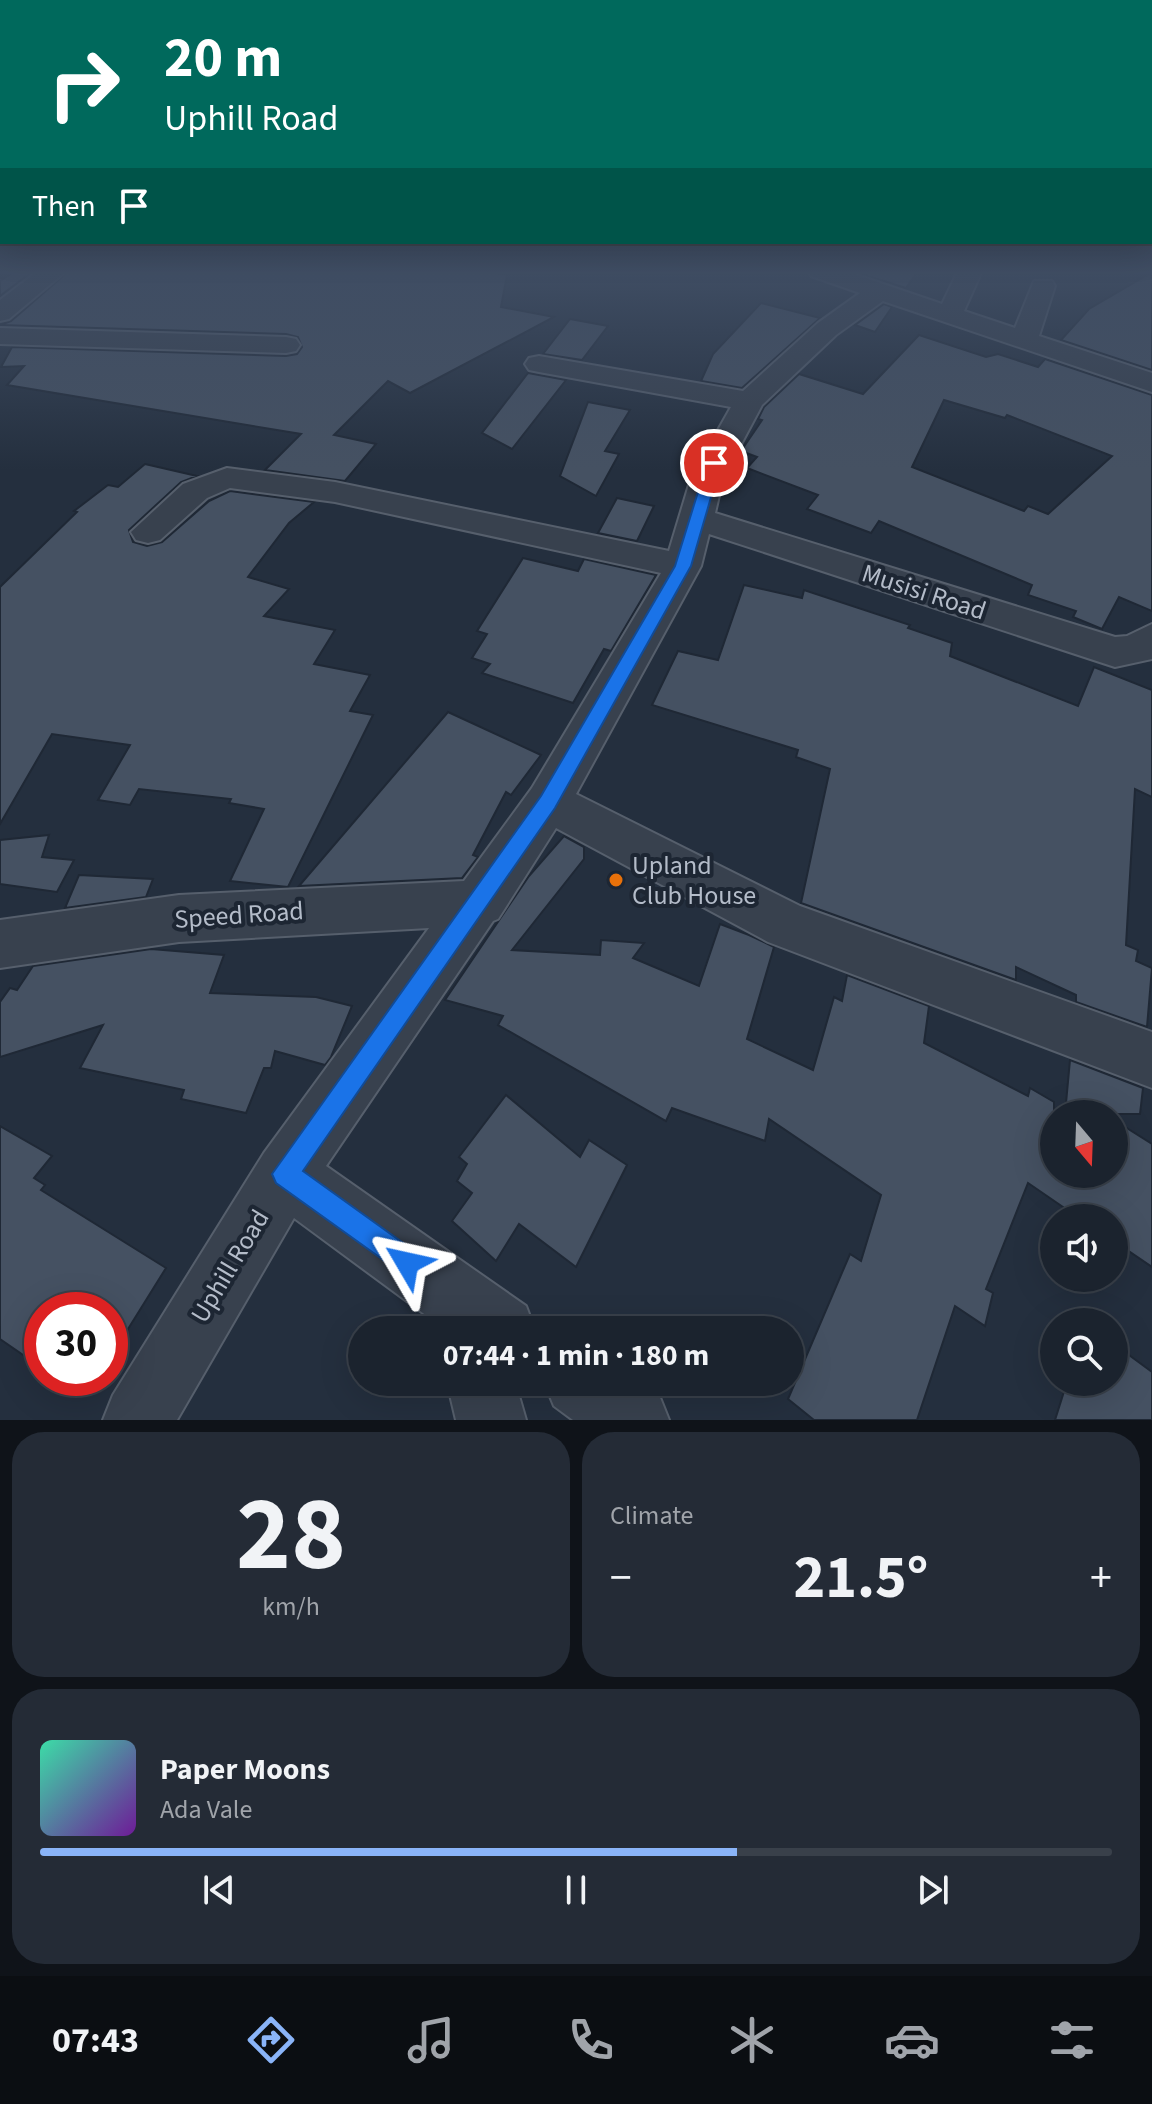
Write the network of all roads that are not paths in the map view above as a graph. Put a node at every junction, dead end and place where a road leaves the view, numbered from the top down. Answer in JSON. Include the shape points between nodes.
{"nodes":[{"id":1,"x":40,"y":337,"type":"edge"},
{"id":2,"x":818,"y":337,"type":"edge"},
{"id":3,"x":1019,"y":337,"type":"edge"},
{"id":4,"x":1024,"y":339,"type":"joint"},
{"id":5,"x":286,"y":345,"type":"dead end"},
{"id":6,"x":539,"y":364,"type":"dead end"},
{"id":7,"x":1152,"y":383,"type":"edge"},
{"id":8,"x":749,"y":401,"type":"junction"},
{"id":9,"x":695,"y":518,"type":"junction"},
{"id":10,"x":148,"y":532,"type":"dead end"},
{"id":11,"x":683,"y":566,"type":"junction"},
{"id":12,"x":1152,"y":638,"type":"edge"},
{"id":13,"x":548,"y":802,"type":"junction"},
{"id":14,"x":480,"y":903,"type":"junction"},
{"id":15,"x":0,"y":944,"type":"edge"},
{"id":16,"x":1152,"y":1060,"type":"edge"},
{"id":17,"x":285,"y":1174,"type":"junction"},
{"id":18,"x":470,"y":1316,"type":"edge"},
{"id":19,"x":485,"y":1396,"type":"edge"},
{"id":20,"x":599,"y":1396,"type":"edge"},
{"id":21,"x":138,"y":1420,"type":"edge"},
{"id":22,"x":491,"y":1420,"type":"edge"},
{"id":23,"x":634,"y":1420,"type":"edge"}],
"edges":[{"from":1,"to":5,"type":"street"},
{"from":2,"to":8,"type":"street","name":"Uphill Road"},
{"from":3,"to":4,"type":"street"},
{"from":4,"to":7,"type":"street"},
{"from":6,"to":8,"type":"street"},
{"from":8,"to":9,"type":"street","name":"Uphill Road","via":[[720,448]]},
{"from":9,"to":11,"type":"street","name":"Uphill Road"},
{"from":9,"to":12,"type":"street","name":"Musisi Road","via":[[1115,652],[1136,650]]},
{"from":10,"to":11,"type":"street","via":[[195,491],[236,479],[335,492]]},
{"from":11,"to":13,"type":"street","name":"Uphill Road"},
{"from":13,"to":14,"type":"street","name":"Uphill Road"},
{"from":13,"to":16,"type":"street","via":[[786,925]]},
{"from":14,"to":15,"type":"street","name":"Speed Road","via":[[224,913]]},
{"from":14,"to":17,"type":"street","name":"Uphill Road"},
{"from":17,"to":18,"type":"street"},
{"from":17,"to":21,"type":"street","name":"Uphill Road"},
{"from":19,"to":22,"type":"street"},
{"from":20,"to":23,"type":"street"}]}
